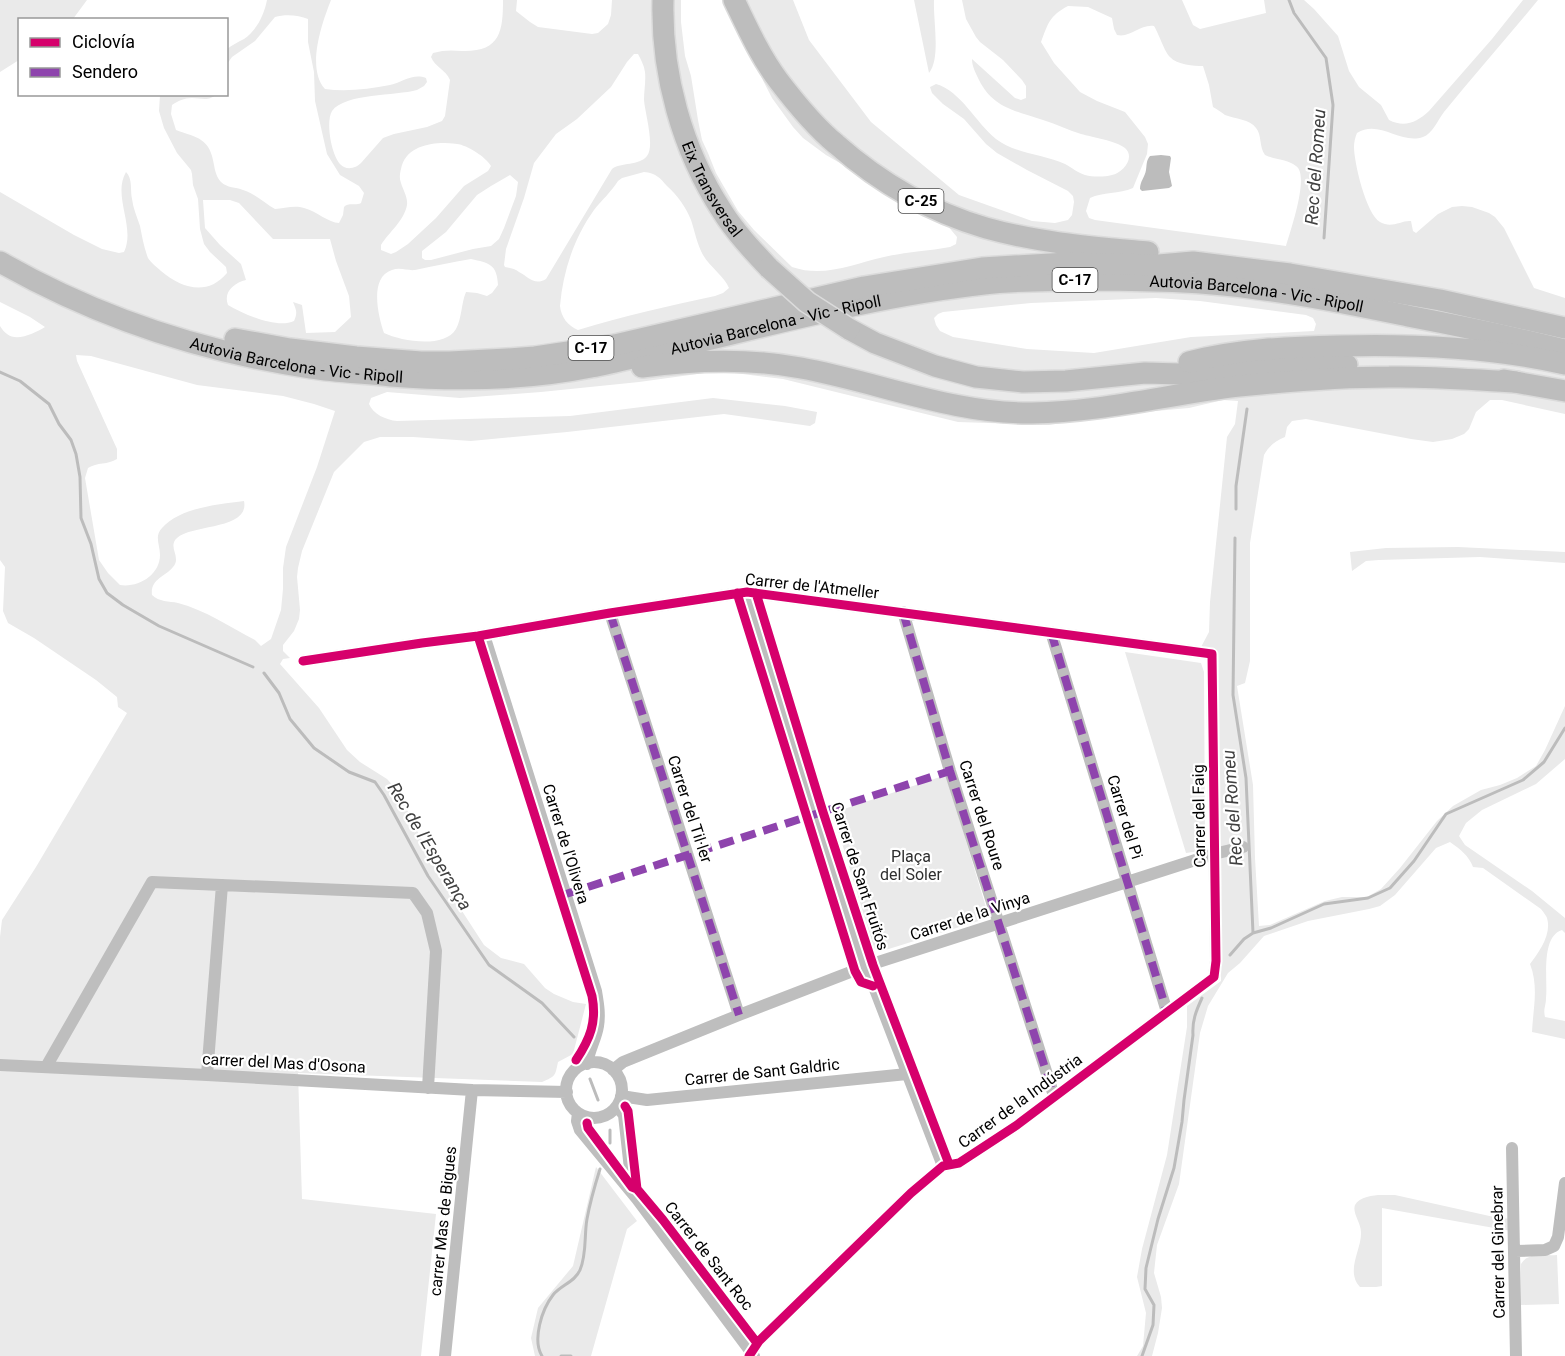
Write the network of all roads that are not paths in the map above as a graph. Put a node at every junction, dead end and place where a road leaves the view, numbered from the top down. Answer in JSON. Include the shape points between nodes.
{"nodes":[{"id":1,"x":663,"y":0,"type":"edge"},
{"id":2,"x":734,"y":0,"type":"edge"},
{"id":3,"x":0,"y":250,"type":"edge"},
{"id":4,"x":0,"y":262,"type":"edge"},
{"id":5,"x":1193,"y":262,"type":"junction"},
{"id":6,"x":1565,"y":328,"type":"edge"},
{"id":7,"x":1565,"y":350,"type":"edge"},
{"id":8,"x":1565,"y":364,"type":"edge"},
{"id":9,"x":588,"y":368,"type":"junction"},
{"id":10,"x":1145,"y":373,"type":"junction"},
{"id":11,"x":1516,"y":382,"type":"junction"},
{"id":12,"x":1565,"y":391,"type":"edge"},
{"id":13,"x":747,"y":592,"type":"junction"},
{"id":14,"x":903,"y":612,"type":"junction"},
{"id":15,"x":610,"y":613,"type":"junction"},
{"id":16,"x":1051,"y":632,"type":"junction"},
{"id":17,"x":484,"y":635,"type":"junction"},
{"id":18,"x":1212,"y":654,"type":"joint"},
{"id":19,"x":303,"y":661,"type":"dead end"},
{"id":20,"x":1243,"y":847,"type":"dead end"},
{"id":21,"x":1214,"y":854,"type":"junction"},
{"id":22,"x":1128,"y":883,"type":"junction"},
{"id":23,"x":222,"y":885,"type":"junction"},
{"id":24,"x":1000,"y":924,"type":"junction"},
{"id":25,"x":866,"y":966,"type":"junction"},
{"id":26,"x":1214,"y":977,"type":"joint"},
{"id":27,"x":1167,"y":1012,"type":"junction"},
{"id":28,"x":739,"y":1015,"type":"junction"},
{"id":29,"x":587,"y":1064,"type":"junction"},
{"id":30,"x":0,"y":1065,"type":"edge"},
{"id":31,"x":46,"y":1067,"type":"junction"},
{"id":32,"x":613,"y":1070,"type":"junction"},
{"id":33,"x":907,"y":1074,"type":"junction"},
{"id":34,"x":207,"y":1075,"type":"junction"},
{"id":35,"x":428,"y":1088,"type":"junction"},
{"id":36,"x":472,"y":1090,"type":"junction"},
{"id":37,"x":567,"y":1092,"type":"junction"},
{"id":38,"x":1054,"y":1096,"type":"junction"},
{"id":39,"x":619,"y":1101,"type":"junction"},
{"id":40,"x":578,"y":1113,"type":"junction"},
{"id":41,"x":1512,"y":1148,"type":"dead end"},
{"id":42,"x":943,"y":1166,"type":"junction"},
{"id":43,"x":1565,"y":1183,"type":"edge"},
{"id":44,"x":637,"y":1199,"type":"junction"},
{"id":45,"x":1515,"y":1251,"type":"junction"},
{"id":46,"x":751,"y":1355,"type":"edge"},
{"id":47,"x":446,"y":1356,"type":"edge"},
{"id":48,"x":1516,"y":1356,"type":"edge"}],
"edges":[{"from":1,"to":10,"type":"highway","name":"Eix Transversal","bridge":true,"via":[[666,60],[676,107],[694,157],[723,212],[752,249],[807,302],[875,343],[976,377],[1066,381]]},
{"from":2,"to":5,"type":"highway","number":"C-25","via":[[777,79],[813,121],[834,144],[895,187],[986,228]]},
{"from":3,"to":5,"type":"highway","name":"Autovia Barcelona - Vic - Ripoll","number":"C-17","via":[[77,289],[201,333],[290,349],[421,362],[535,357],[615,345],[864,287],[982,268]]},
{"from":4,"to":9,"type":"highway","name":"Autovia Barcelona - Vic - Ripoll","number":"C-17","via":[[70,298],[160,333],[281,363],[344,372],[470,379]]},
{"from":5,"to":6,"type":"highway","name":"Autovia Barcelona - Vic - Ripoll","number":"C-17","via":[[1440,300]]},
{"from":7,"to":9,"type":"highway","name":"Autovia Barcelona - Vic - Ripoll","number":"C-17","via":[[1359,305],[1263,290],[1161,280],[1053,280],[987,284],[873,302]]},
{"from":8,"to":10,"type":"highway","via":[[1438,346],[1339,346],[1231,354]]},
{"from":9,"to":11,"type":"highway","via":[[618,370],[662,364],[752,361],[824,373],[956,405],[1032,413],[1324,379],[1390,376]]},
{"from":10,"to":11,"type":"highway","via":[[1286,365],[1392,365],[1459,371]]},
{"from":11,"to":12,"type":"highway"},
{"from":13,"to":14,"type":"street","name":"Carrer de l'Atmeller"},
{"from":13,"to":15,"type":"street","name":"Carrer de l'Atmeller"},
{"from":13,"to":25,"type":"street","name":"Carrer de Sant Fruitós"},
{"from":14,"to":16,"type":"street","name":"Carrer de l'Atmeller"},
{"from":14,"to":24,"type":"street","name":"Carrer del Roure"},
{"from":15,"to":17,"type":"street","name":"Carrer de l'Atmeller"},
{"from":15,"to":28,"type":"street","name":"Carrer del Til·ler"},
{"from":16,"to":18,"type":"street","name":"Carrer de l'Atmeller"},
{"from":16,"to":22,"type":"street","name":"Carrer del Pi"},
{"from":17,"to":19,"type":"street","name":"Carrer de l'Atmeller"},
{"from":17,"to":29,"type":"street","name":"Carrer de l'Olivera","via":[[596,991],[598,1026]]},
{"from":18,"to":21,"type":"street","name":"Carrer del Faig"},
{"from":20,"to":21,"type":"street","name":"Carrer de la Vinya"},
{"from":21,"to":22,"type":"street","name":"Carrer de la Vinya"},
{"from":21,"to":26,"type":"street","name":"Carrer del Faig"},
{"from":22,"to":24,"type":"street","name":"Carrer de la Vinya"},
{"from":22,"to":27,"type":"street","name":"Carrer del Pi"},
{"from":23,"to":31,"type":"street","via":[[152,882]]},
{"from":23,"to":34,"type":"street"},
{"from":23,"to":35,"type":"street","via":[[413,893],[427,913],[436,951]]},
{"from":24,"to":25,"type":"street","name":"Carrer de la Vinya"},
{"from":24,"to":38,"type":"street","name":"Carrer del Roure"},
{"from":25,"to":28,"type":"street","name":"Carrer de la Vinya"},
{"from":25,"to":33,"type":"street","name":"Carrer de Sant Fruitós"},
{"from":26,"to":27,"type":"street","name":"Carrer de la Indústria"},
{"from":27,"to":38,"type":"street","name":"Carrer de la Indústria"},
{"from":28,"to":32,"type":"street","name":"Carrer de la Vinya","via":[[623,1062]]},
{"from":29,"to":32,"type":"street","via":[[601,1064]]},
{"from":29,"to":37,"type":"street","via":[[572,1074]]},
{"from":30,"to":31,"type":"street","name":"carrer del Mas d'Osona"},
{"from":31,"to":34,"type":"street","name":"carrer del Mas d'Osona"},
{"from":32,"to":39,"type":"street","via":[[620,1080]]},
{"from":33,"to":39,"type":"street","name":"Carrer de Sant Galdric"},
{"from":33,"to":42,"type":"street","name":"Carrer de Sant Fruitós"},
{"from":34,"to":35,"type":"street","name":"carrer del Mas d'Osona"},
{"from":35,"to":36,"type":"street","name":"carrer del Mas d'Osona"},
{"from":36,"to":37,"type":"street","name":"carrer del Mas d'Osona"},
{"from":36,"to":47,"type":"street","name":"carrer Mas de Bigues"},
{"from":37,"to":40,"type":"street"},
{"from":38,"to":42,"type":"street","name":"Carrer de la Indústria","via":[[959,1163]]},
{"from":39,"to":40,"type":"street","via":[[601,1117]]},
{"from":39,"to":44,"type":"street","name":"Carrer de Sant Roc"},
{"from":40,"to":44,"type":"street","name":"Carrer de Sant Roc","via":[[580,1130]]},
{"from":41,"to":45,"type":"street","name":"Carrer del Ginebrar"},
{"from":42,"to":46,"type":"street","name":"Carrer de la Indústria","via":[[911,1192],[759,1341]]},
{"from":43,"to":45,"type":"street","via":[[1554,1246]]},
{"from":44,"to":46,"type":"street","name":"Carrer de Sant Roc"},
{"from":45,"to":48,"type":"street","name":"Carrer del Ginebrar"}]}
